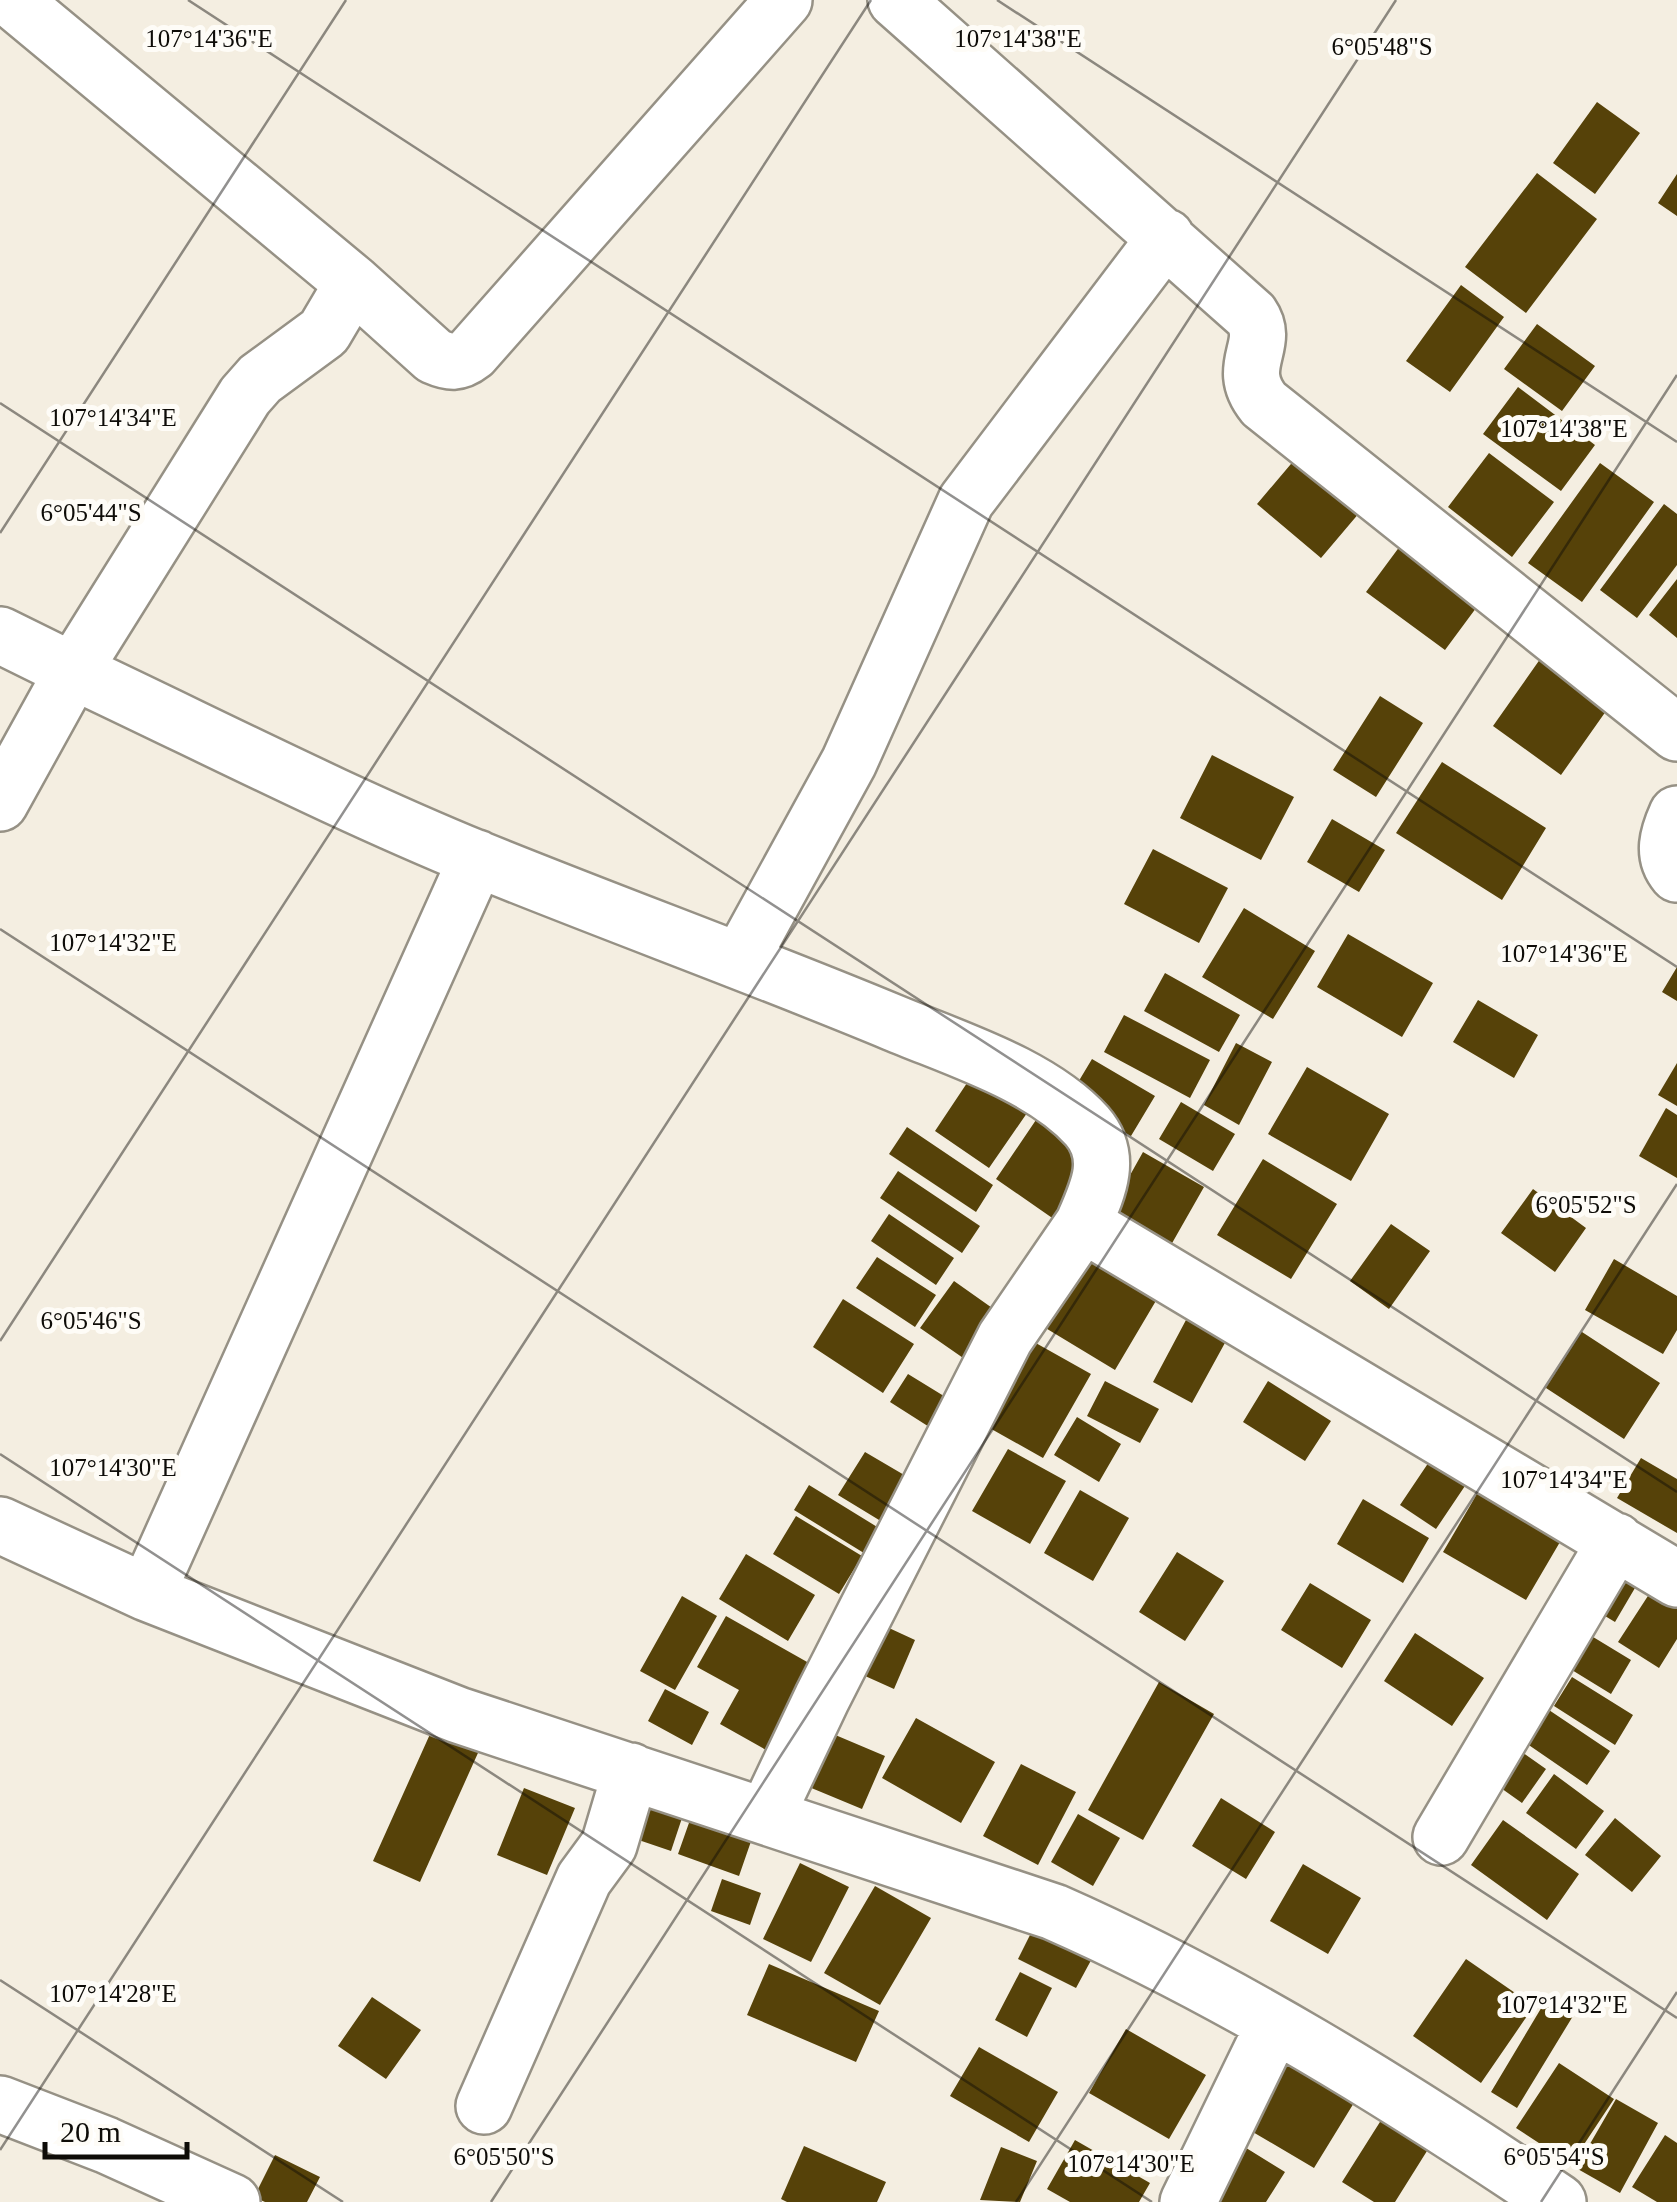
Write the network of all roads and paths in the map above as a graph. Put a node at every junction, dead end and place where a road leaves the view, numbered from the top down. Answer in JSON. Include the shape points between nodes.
{"nodes":[{"id":1,"x":12,"y":0,"type":"edge"},
{"id":2,"x":784,"y":0,"type":"edge"},
{"id":3,"x":896,"y":0,"type":"edge"},
{"id":4,"x":1166,"y":236,"type":"junction"},
{"id":5,"x":353,"y":282,"type":"junction"},
{"id":6,"x":0,"y":635,"type":"edge"},
{"id":7,"x":73,"y":671,"type":"junction"},
{"id":8,"x":1677,"y":733,"type":"edge"},
{"id":9,"x":0,"y":803,"type":"edge"},
{"id":10,"x":1677,"y":814,"type":"edge"},
{"id":11,"x":477,"y":858,"type":"junction"},
{"id":12,"x":1677,"y":874,"type":"edge"},
{"id":13,"x":741,"y":959,"type":"junction"},
{"id":14,"x":1083,"y":1224,"type":"junction"},
{"id":15,"x":3,"y":1533,"type":"edge"},
{"id":16,"x":1616,"y":1542,"type":"junction"},
{"id":17,"x":1677,"y":1579,"type":"edge"},
{"id":18,"x":147,"y":1592,"type":"junction"},
{"id":19,"x":632,"y":1771,"type":"junction"},
{"id":20,"x":766,"y":1816,"type":"junction"},
{"id":21,"x":1441,"y":1837,"type":"dead end"},
{"id":22,"x":1274,"y":2025,"type":"junction"},
{"id":23,"x":0,"y":2104,"type":"edge"},
{"id":24,"x":484,"y":2106,"type":"dead end"},
{"id":25,"x":232,"y":2202,"type":"edge"},
{"id":26,"x":1188,"y":2202,"type":"edge"},
{"id":27,"x":1558,"y":2202,"type":"edge"}],
"edges":[{"from":1,"to":5,"type":"street"},
{"from":2,"to":5,"type":"street","via":[[462,362],[434,356]]},
{"from":3,"to":4,"type":"street"},
{"from":4,"to":8,"type":"street","via":[[1257,323],[1249,376],[1264,404]]},
{"from":4,"to":13,"type":"street","via":[[966,501],[850,762]]},
{"from":5,"to":7,"type":"street","via":[[324,332],[245,396]]},
{"from":6,"to":7,"type":"street"},
{"from":7,"to":9,"type":"street"},
{"from":7,"to":11,"type":"street"},
{"from":10,"to":12,"type":"street","via":[[1667,846]]},
{"from":11,"to":13,"type":"street"},
{"from":11,"to":18,"type":"street"},
{"from":13,"to":14,"type":"street","via":[[978,1058],[1060,1102],[1088,1128],[1103,1154]]},
{"from":14,"to":16,"type":"street"},
{"from":14,"to":20,"type":"street","via":[[1006,1338]]},
{"from":15,"to":18,"type":"street"},
{"from":16,"to":17,"type":"street"},
{"from":16,"to":21,"type":"street"},
{"from":18,"to":19,"type":"street","via":[[458,1715]]},
{"from":19,"to":20,"type":"street"},
{"from":19,"to":24,"type":"street","via":[[609,1846],[584,1879]]},
{"from":20,"to":22,"type":"street","via":[[1054,1912],[1144,1952]]},
{"from":22,"to":26,"type":"street"},
{"from":22,"to":27,"type":"street"},
{"from":23,"to":25,"type":"street"}]}
